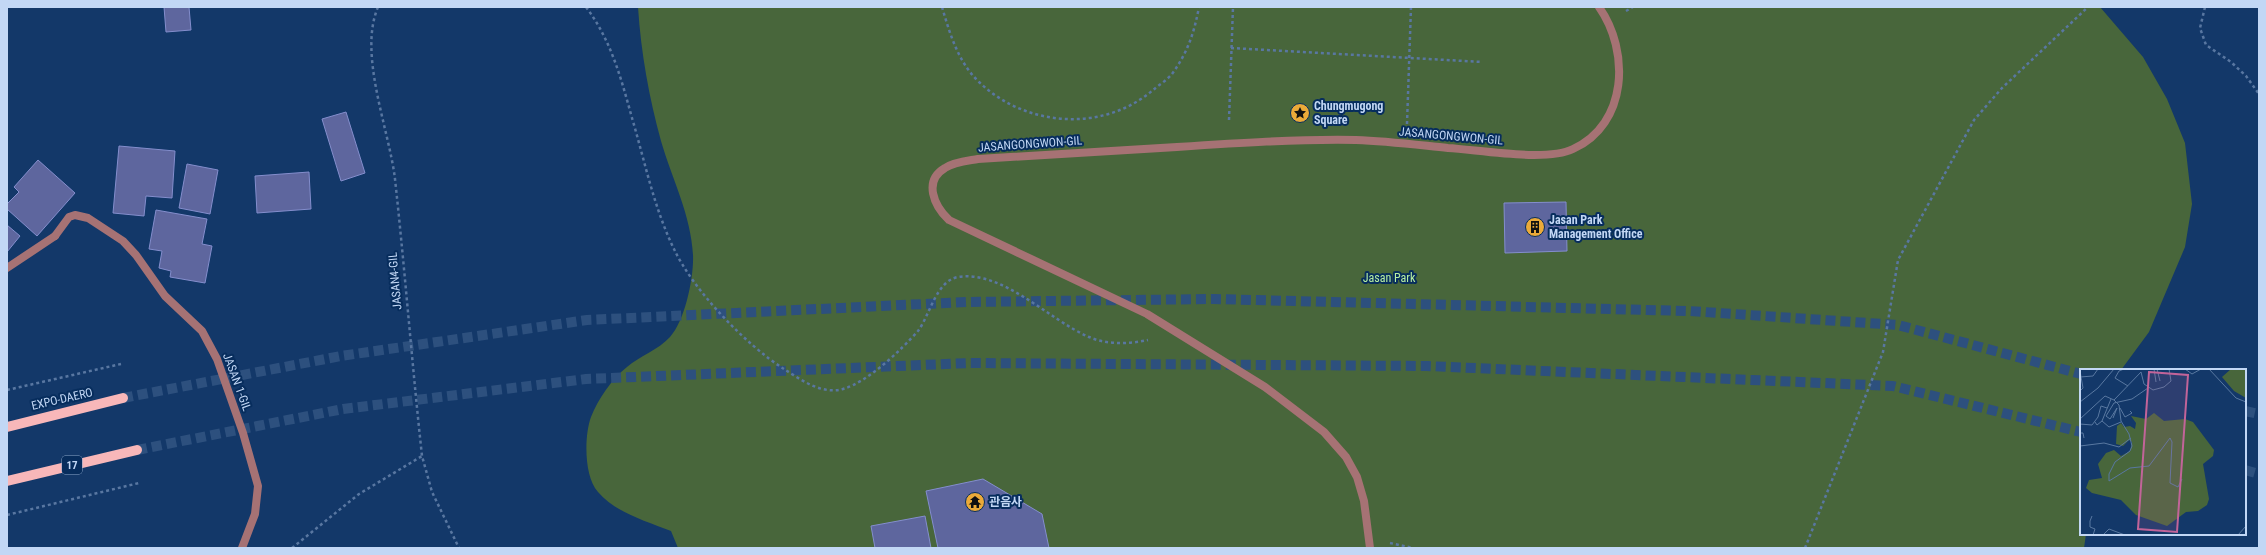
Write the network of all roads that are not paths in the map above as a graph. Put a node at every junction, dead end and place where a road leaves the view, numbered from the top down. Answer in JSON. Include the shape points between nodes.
{"nodes":[{"id":1,"x":1599,"y":7,"type":"edge"},
{"id":2,"x":7,"y":268,"type":"edge"},
{"id":3,"x":123,"y":398,"type":"tunnel mouth"},
{"id":4,"x":7,"y":426,"type":"edge"},
{"id":5,"x":137,"y":450,"type":"tunnel mouth"},
{"id":6,"x":7,"y":481,"type":"edge"},
{"id":7,"x":242,"y":548,"type":"edge"},
{"id":8,"x":1370,"y":548,"type":"edge"}],
"edges":[{"from":1,"to":8,"type":"street","name":"JASANGONGWON-GIL","via":[[1618,48],[1618,88],[1615,105],[1606,120],[1584,143],[1572,150],[1546,154],[1357,140],[1243,142],[978,159],[946,167],[939,172],[934,182],[936,204],[949,220],[1147,314],[1265,387],[1324,432],[1346,457],[1357,477],[1364,501]]},
{"from":2,"to":7,"type":"street","name":"JASAN 1-GIL","via":[[55,236],[69,217],[76,215],[88,218],[123,241],[165,296],[202,331],[217,359],[243,433],[258,486],[255,514]]},
{"from":3,"to":4,"type":"main road","name":"EXPO-DAERO"},
{"from":5,"to":6,"type":"main road","number":"17"}]}
